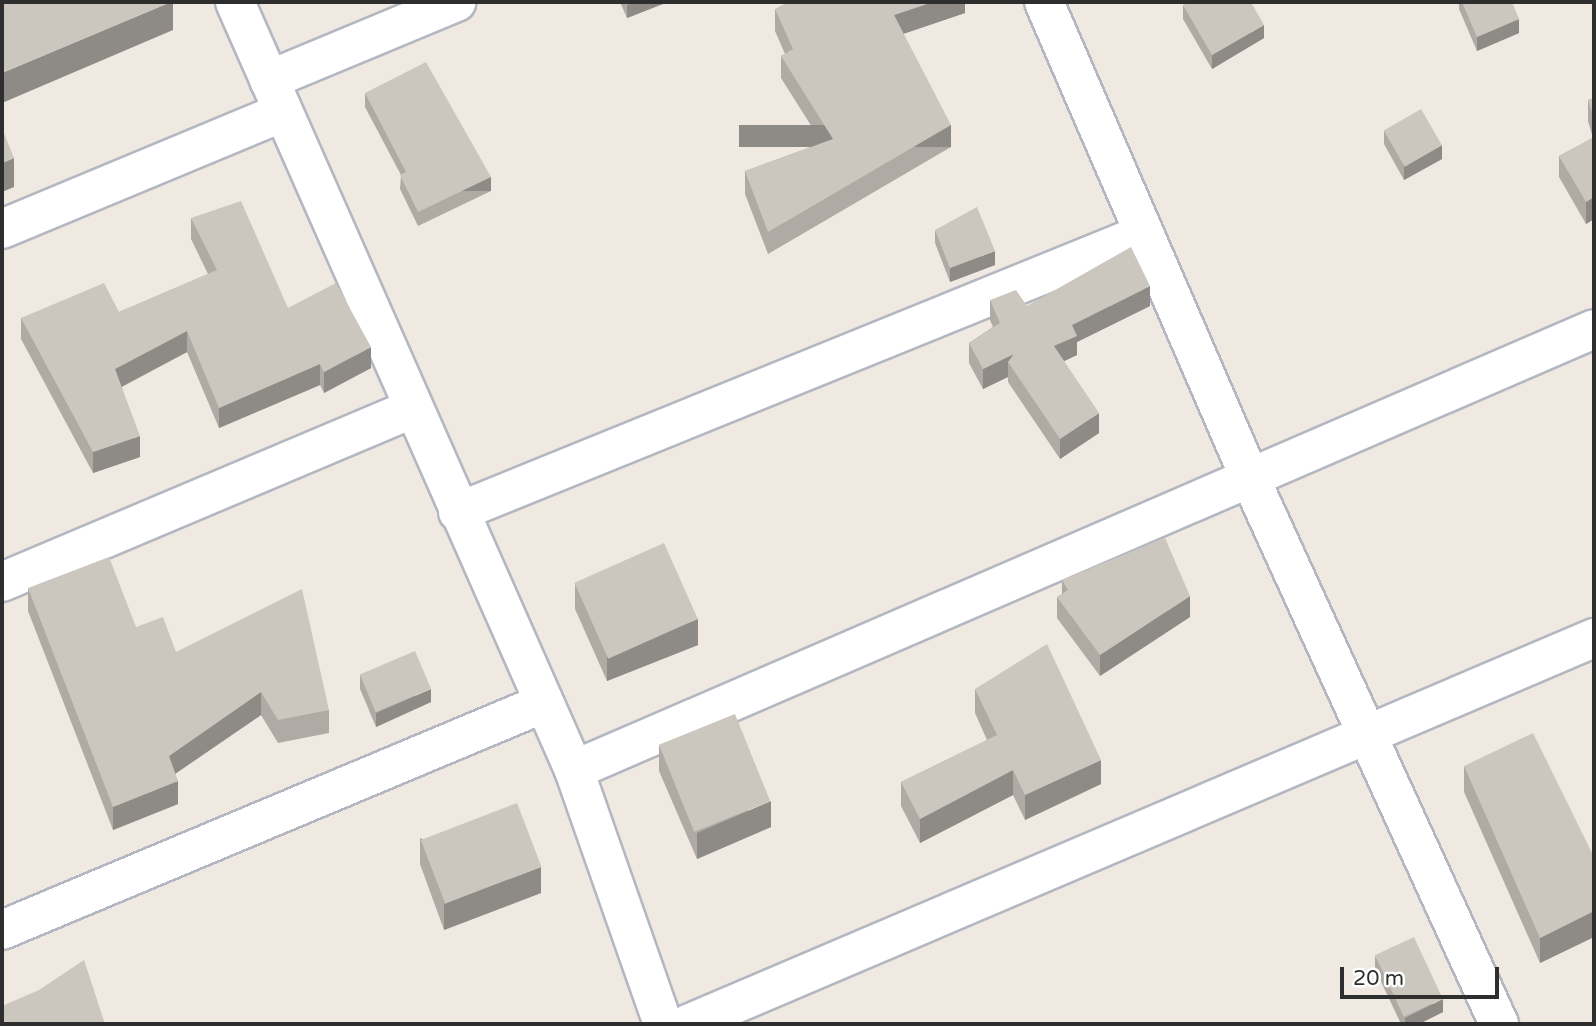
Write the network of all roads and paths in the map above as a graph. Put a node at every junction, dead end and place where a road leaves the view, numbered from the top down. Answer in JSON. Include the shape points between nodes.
{"nodes":[{"id":1,"x":235,"y":2,"type":"edge"},
{"id":2,"x":456,"y":2,"type":"edge"},
{"id":3,"x":1044,"y":2,"type":"edge"},
{"id":4,"x":276,"y":96,"type":"junction"},
{"id":5,"x":2,"y":229,"type":"edge"},
{"id":6,"x":1143,"y":234,"type":"junction"},
{"id":7,"x":1594,"y":329,"type":"edge"},
{"id":8,"x":412,"y":409,"type":"junction"},
{"id":9,"x":1250,"y":478,"type":"junction"},
{"id":10,"x":458,"y":512,"type":"junction"},
{"id":11,"x":2,"y":582,"type":"edge"},
{"id":12,"x":1594,"y":638,"type":"edge"},
{"id":13,"x":544,"y":703,"type":"junction"},
{"id":14,"x":1368,"y":732,"type":"junction"},
{"id":15,"x":574,"y":769,"type":"junction"},
{"id":16,"x":2,"y":930,"type":"edge"},
{"id":17,"x":663,"y":1024,"type":"edge"},
{"id":18,"x":688,"y":1024,"type":"edge"},
{"id":19,"x":1499,"y":1024,"type":"edge"}],
"edges":[{"from":1,"to":4,"type":"street"},
{"from":2,"to":4,"type":"street"},
{"from":3,"to":6,"type":"street"},
{"from":4,"to":5,"type":"street"},
{"from":4,"to":8,"type":"street"},
{"from":6,"to":9,"type":"street"},
{"from":6,"to":10,"type":"street"},
{"from":7,"to":9,"type":"street"},
{"from":8,"to":10,"type":"street"},
{"from":8,"to":11,"type":"street"},
{"from":9,"to":14,"type":"street"},
{"from":9,"to":15,"type":"street"},
{"from":10,"to":13,"type":"street"},
{"from":12,"to":14,"type":"street"},
{"from":13,"to":15,"type":"street"},
{"from":13,"to":16,"type":"street"},
{"from":14,"to":18,"type":"street"},
{"from":14,"to":19,"type":"street"},
{"from":15,"to":17,"type":"street"}]}
